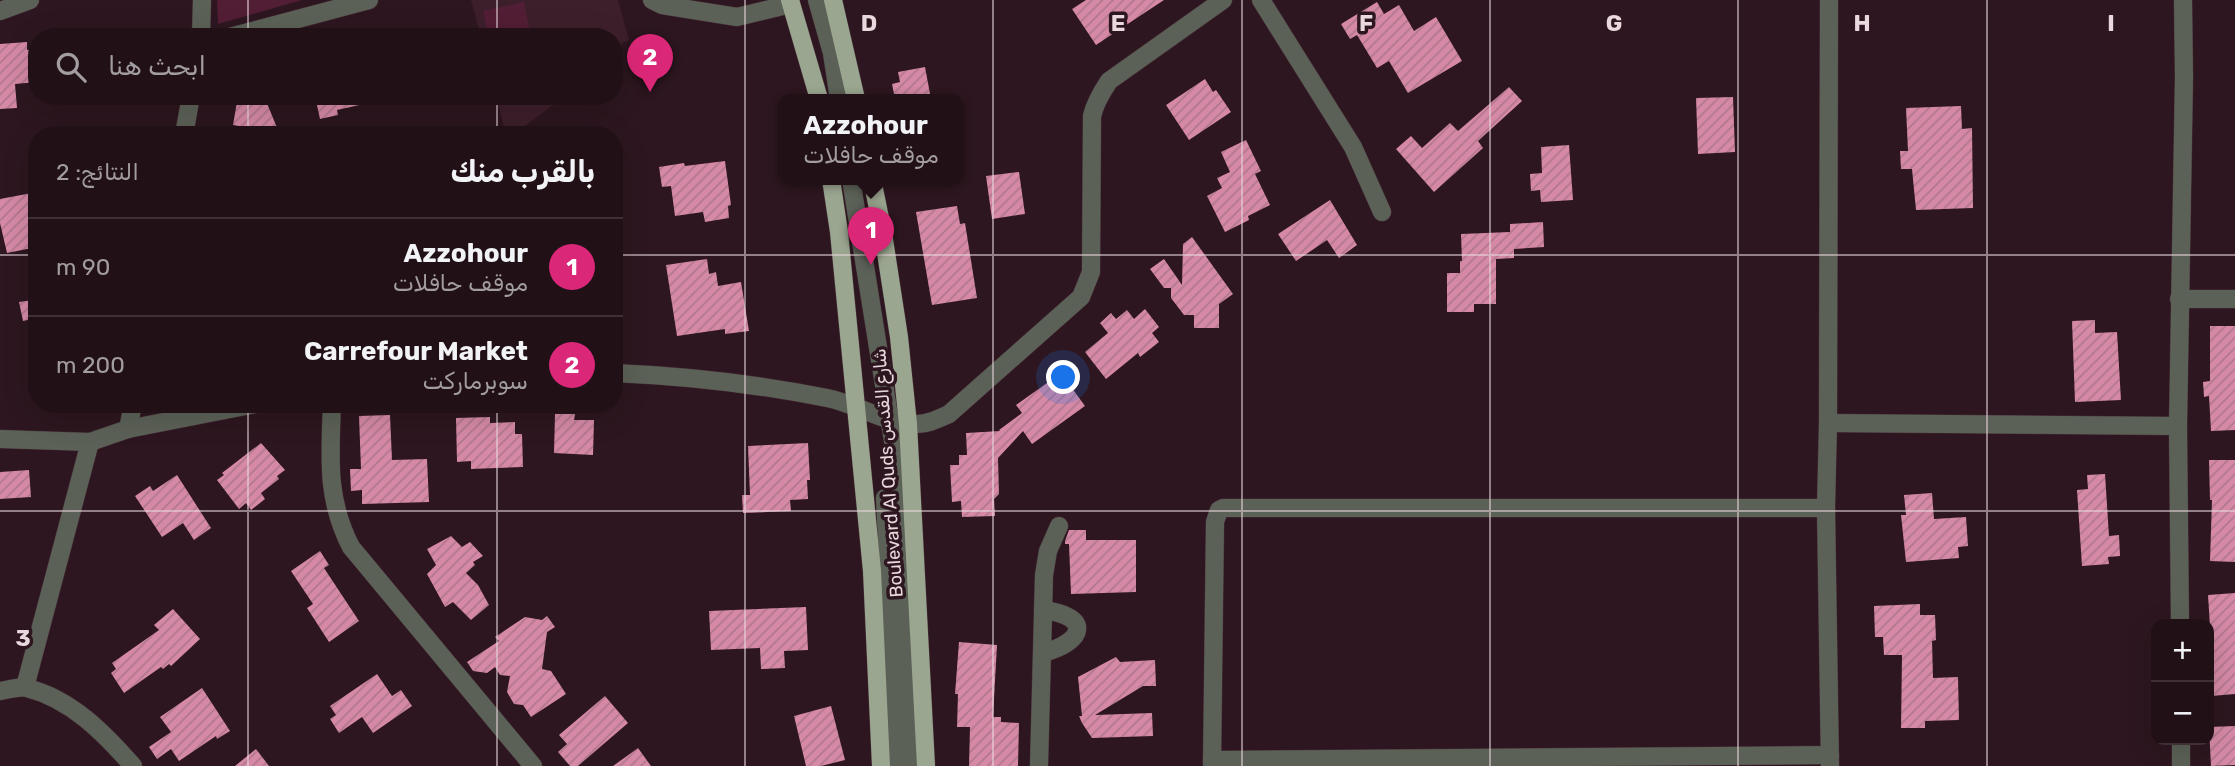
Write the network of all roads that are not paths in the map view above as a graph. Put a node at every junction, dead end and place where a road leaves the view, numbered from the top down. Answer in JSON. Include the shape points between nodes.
{"nodes":[{"id":1,"x":30,"y":0,"type":"edge"},
{"id":2,"x":202,"y":0,"type":"edge"},
{"id":3,"x":369,"y":0,"type":"edge"},
{"id":4,"x":652,"y":0,"type":"edge"},
{"id":5,"x":817,"y":0,"type":"edge"},
{"id":6,"x":833,"y":0,"type":"edge"},
{"id":7,"x":1223,"y":0,"type":"edge"},
{"id":8,"x":1261,"y":0,"type":"edge"},
{"id":9,"x":1829,"y":0,"type":"edge"},
{"id":10,"x":2183,"y":0,"type":"edge"},
{"id":11,"x":797,"y":1,"type":"edge"},
{"id":12,"x":0,"y":12,"type":"edge"},
{"id":13,"x":201,"y":28,"type":"edge"},
{"id":14,"x":264,"y":28,"type":"edge"},
{"id":15,"x":818,"y":94,"type":"edge"},
{"id":16,"x":829,"y":94,"type":"edge"},
{"id":17,"x":838,"y":94,"type":"edge"},
{"id":18,"x":855,"y":94,"type":"edge"},
{"id":19,"x":189,"y":105,"type":"edge"},
{"id":20,"x":186,"y":126,"type":"edge"},
{"id":21,"x":832,"y":185,"type":"edge"},
{"id":22,"x":844,"y":185,"type":"edge"},
{"id":23,"x":851,"y":185,"type":"edge"},
{"id":24,"x":873,"y":185,"type":"edge"},
{"id":25,"x":1382,"y":212,"type":"dead end"},
{"id":26,"x":2179,"y":299,"type":"junction"},
{"id":27,"x":2235,"y":299,"type":"edge"},
{"id":28,"x":623,"y":374,"type":"edge"},
{"id":29,"x":855,"y":408,"type":"junction"},
{"id":30,"x":131,"y":413,"type":"edge"},
{"id":31,"x":209,"y":413,"type":"edge"},
{"id":32,"x":332,"y":413,"type":"edge"},
{"id":33,"x":884,"y":418,"type":"junction"},
{"id":34,"x":1828,"y":423,"type":"junction"},
{"id":35,"x":908,"y":424,"type":"junction"},
{"id":36,"x":2178,"y":426,"type":"junction"},
{"id":37,"x":128,"y":429,"type":"junction"},
{"id":38,"x":0,"y":439,"type":"edge"},
{"id":39,"x":90,"y":442,"type":"junction"},
{"id":40,"x":1826,"y":508,"type":"junction"},
{"id":41,"x":1059,"y":526,"type":"dead end"},
{"id":42,"x":1043,"y":610,"type":"junction"},
{"id":43,"x":2180,"y":619,"type":"edge"},
{"id":44,"x":1043,"y":653,"type":"junction"},
{"id":45,"x":25,"y":687,"type":"junction"},
{"id":46,"x":0,"y":691,"type":"edge"},
{"id":47,"x":2181,"y":745,"type":"edge"},
{"id":48,"x":1830,"y":761,"type":"edge"},
{"id":49,"x":1212,"y":763,"type":"edge"},
{"id":50,"x":133,"y":766,"type":"edge"},
{"id":51,"x":533,"y":766,"type":"edge"},
{"id":52,"x":881,"y":766,"type":"edge"},
{"id":53,"x":898,"y":766,"type":"edge"},
{"id":54,"x":914,"y":766,"type":"edge"},
{"id":55,"x":926,"y":766,"type":"edge"},
{"id":56,"x":1039,"y":766,"type":"edge"},
{"id":57,"x":2181,"y":766,"type":"edge"}],
"edges":[{"from":1,"to":12,"type":"street"},
{"from":2,"to":13,"type":"street"},
{"from":3,"to":14,"type":"street"},
{"from":4,"to":11,"type":"street","via":[[737,17]]},
{"from":5,"to":17,"type":"street"},
{"from":6,"to":18,"type":"main road"},
{"from":7,"to":35,"type":"street","via":[[1109,81],[1095,104],[1091,272],[1081,297],[949,414],[932,422]]},
{"from":8,"to":25,"type":"street","via":[[1353,147]]},
{"from":9,"to":34,"type":"street"},
{"from":10,"to":26,"type":"street"},
{"from":11,"to":15,"type":"main road"},
{"from":11,"to":16,"type":"street","via":[[825,65]]},
{"from":19,"to":20,"type":"street"},
{"from":21,"to":29,"type":"main road","name":"Boulevard Al Quds شارع القدس"},
{"from":22,"to":33,"type":"street"},
{"from":23,"to":33,"type":"street"},
{"from":24,"to":35,"type":"main road","name":"Boulevard Al Quds شارع القدس","via":[[900,337]]},
{"from":26,"to":27,"type":"street"},
{"from":26,"to":36,"type":"street"},
{"from":28,"to":29,"type":"street","via":[[756,387],[828,398]]},
{"from":29,"to":33,"type":"street"},
{"from":29,"to":52,"type":"main road","name":"Boulevard Al Quds شارع القدس","via":[[872,570]]},
{"from":30,"to":37,"type":"street"},
{"from":31,"to":37,"type":"street"},
{"from":32,"to":51,"type":"street","via":[[332,497],[351,547]]},
{"from":33,"to":35,"type":"street"},
{"from":33,"to":53,"type":"street"},
{"from":33,"to":54,"type":"street","via":[[894,447]]},
{"from":34,"to":36,"type":"street"},
{"from":34,"to":40,"type":"street"},
{"from":35,"to":55,"type":"main road","name":"Boulevard Al Quds شارع القدس"},
{"from":36,"to":43,"type":"street"},
{"from":37,"to":39,"type":"street"},
{"from":38,"to":39,"type":"street"},
{"from":39,"to":45,"type":"street"},
{"from":40,"to":48,"type":"street"},
{"from":40,"to":49,"type":"street","via":[[1223,508],[1215,523]]},
{"from":41,"to":42,"type":"street","via":[[1045,564]]},
{"from":42,"to":44,"type":"street"},
{"from":42,"to":44,"type":"street","via":[[1069,616],[1077,629],[1068,644]]},
{"from":44,"to":56,"type":"street"},
{"from":45,"to":46,"type":"street"},
{"from":45,"to":50,"type":"street","via":[[67,704]]},
{"from":47,"to":57,"type":"street"},
{"from":48,"to":49,"type":"street"}]}
